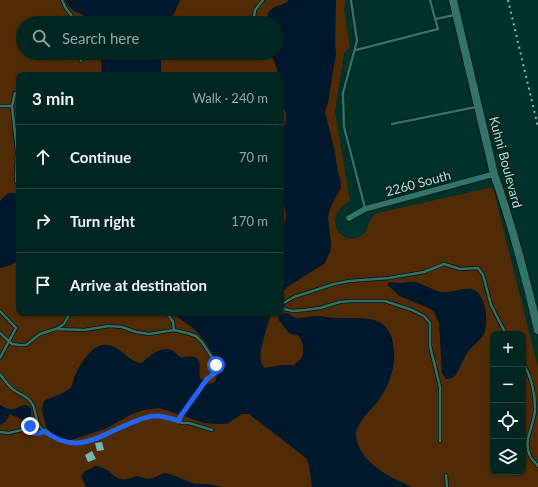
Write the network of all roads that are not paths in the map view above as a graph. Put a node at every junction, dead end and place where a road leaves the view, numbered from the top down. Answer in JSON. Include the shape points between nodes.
{"nodes":[{"id":1,"x":62,"y":0,"type":"edge"},
{"id":2,"x":263,"y":0,"type":"edge"},
{"id":3,"x":351,"y":0,"type":"edge"},
{"id":4,"x":430,"y":0,"type":"edge"},
{"id":5,"x":454,"y":0,"type":"edge"},
{"id":6,"x":457,"y":14,"type":"junction"},
{"id":7,"x":72,"y":16,"type":"edge"},
{"id":8,"x":254,"y":16,"type":"edge"},
{"id":9,"x":436,"y":19,"type":"junction"},
{"id":10,"x":355,"y":50,"type":"junction"},
{"id":11,"x":15,"y":93,"type":"dead end"},
{"id":12,"x":0,"y":106,"type":"edge"},
{"id":13,"x":12,"y":106,"type":"junction"},
{"id":14,"x":478,"y":106,"type":"junction"},
{"id":15,"x":392,"y":124,"type":"dead end"},
{"id":16,"x":16,"y":142,"type":"edge"},
{"id":17,"x":494,"y":174,"type":"junction"},
{"id":18,"x":365,"y":209,"type":"junction"},
{"id":19,"x":349,"y":218,"type":"dead end"},
{"id":20,"x":284,"y":302,"type":"edge"},
{"id":21,"x":284,"y":309,"type":"edge"},
{"id":22,"x":0,"y":311,"type":"edge"},
{"id":23,"x":68,"y":316,"type":"edge"},
{"id":24,"x":169,"y":316,"type":"edge"},
{"id":25,"x":64,"y":324,"type":"junction"},
{"id":26,"x":56,"y":329,"type":"junction"},
{"id":27,"x":66,"y":330,"type":"junction"},
{"id":28,"x":174,"y":330,"type":"junction"},
{"id":29,"x":538,"y":330,"type":"edge"},
{"id":30,"x":505,"y":331,"type":"edge"},
{"id":31,"x":0,"y":333,"type":"edge"},
{"id":32,"x":9,"y":342,"type":"junction"},
{"id":33,"x":0,"y":358,"type":"edge"},
{"id":34,"x":525,"y":367,"type":"edge"},
{"id":35,"x":0,"y":374,"type":"edge"},
{"id":36,"x":179,"y":421,"type":"junction"},
{"id":37,"x":36,"y":422,"type":"junction"},
{"id":38,"x":30,"y":428,"type":"junction"},
{"id":39,"x":212,"y":430,"type":"dead end"},
{"id":40,"x":44,"y":431,"type":"junction"},
{"id":41,"x":0,"y":432,"type":"edge"},
{"id":42,"x":440,"y":441,"type":"dead end"},
{"id":43,"x":538,"y":466,"type":"edge"},
{"id":44,"x":446,"y":475,"type":"dead end"},
{"id":45,"x":447,"y":487,"type":"edge"}],
"edges":[{"from":1,"to":7,"type":"lane"},
{"from":2,"to":8,"type":"lane","via":[[255,10]]},
{"from":3,"to":10,"type":"lane","via":[[357,41]]},
{"from":4,"to":9,"type":"lane"},
{"from":5,"to":6,"type":"street","name":"Kuhni Boulevard"},
{"from":6,"to":9,"type":"lane"},
{"from":6,"to":14,"type":"street","name":"Kuhni Boulevard"},
{"from":9,"to":10,"type":"lane","via":[[438,29]]},
{"from":10,"to":18,"type":"lane","via":[[343,93],[344,127]]},
{"from":11,"to":13,"type":"lane"},
{"from":12,"to":13,"type":"lane"},
{"from":13,"to":16,"type":"lane"},
{"from":14,"to":15,"type":"lane"},
{"from":14,"to":17,"type":"street","name":"Kuhni Boulevard"},
{"from":17,"to":18,"type":"street","name":"2260 South"},
{"from":17,"to":29,"type":"street","name":"Kuhni Boulevard"},
{"from":18,"to":19,"type":"street","name":"2260 South"},
{"from":20,"to":30,"type":"lane","via":[[334,284],[424,272],[441,264],[460,269],[478,268]]},
{"from":21,"to":42,"type":"lane","via":[[300,311],[345,301],[385,301],[424,316],[430,324],[430,346],[440,388]]},
{"from":22,"to":32,"type":"lane","via":[[16,328]]},
{"from":23,"to":25,"type":"lane"},
{"from":24,"to":28,"type":"lane"},
{"from":25,"to":26,"type":"lane"},
{"from":25,"to":27,"type":"lane"},
{"from":26,"to":27,"type":"lane"},
{"from":26,"to":32,"type":"lane","via":[[40,334],[26,345]]},
{"from":27,"to":28,"type":"lane","via":[[109,326],[149,334]]},
{"from":28,"to":36,"type":"lane","via":[[196,336],[217,369],[207,379]]},
{"from":31,"to":32,"type":"lane"},
{"from":32,"to":33,"type":"lane"},
{"from":34,"to":43,"type":"lane","via":[[536,407],[528,451]]},
{"from":35,"to":37,"type":"lane","via":[[9,386],[30,400],[35,409]]},
{"from":36,"to":39,"type":"lane"},
{"from":36,"to":40,"type":"lane","via":[[153,416],[100,438],[77,444],[64,443]]},
{"from":37,"to":38,"type":"lane","via":[[31,424]]},
{"from":37,"to":40,"type":"lane"},
{"from":38,"to":40,"type":"lane","via":[[34,433]]},
{"from":38,"to":41,"type":"lane","via":[[9,433]]},
{"from":44,"to":45,"type":"lane"}]}
